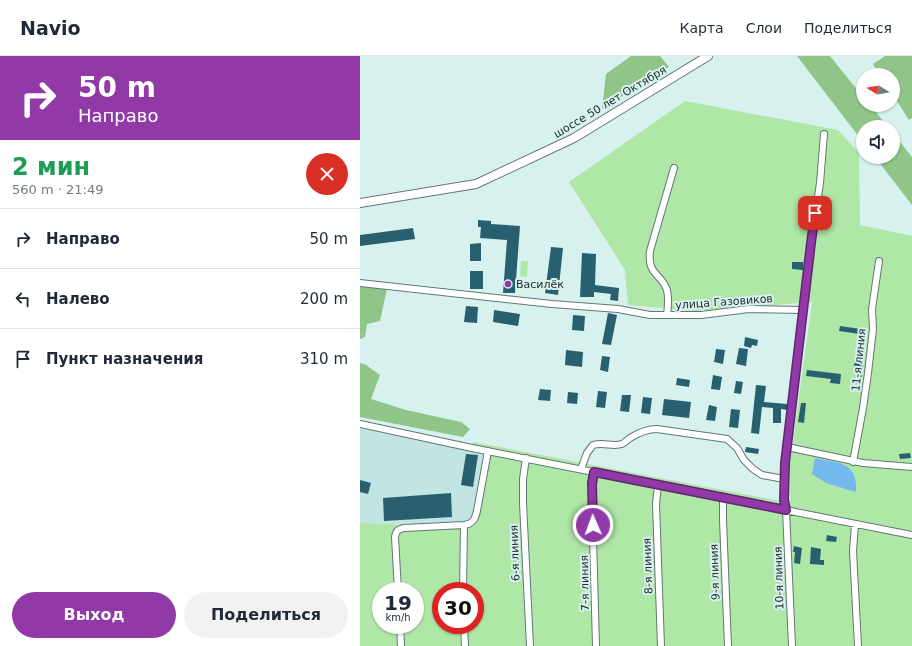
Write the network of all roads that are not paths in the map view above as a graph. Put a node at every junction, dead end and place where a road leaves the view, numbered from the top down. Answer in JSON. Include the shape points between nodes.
{"nodes":[{"id":1,"x":708,"y":56,"type":"edge"},
{"id":2,"x":824,"y":134,"type":"dead end"},
{"id":3,"x":674,"y":168,"type":"dead end"},
{"id":4,"x":360,"y":203,"type":"edge"},
{"id":5,"x":879,"y":260,"type":"dead end"},
{"id":6,"x":360,"y":283,"type":"edge"},
{"id":7,"x":802,"y":310,"type":"junction"},
{"id":8,"x":667,"y":315,"type":"junction"},
{"id":9,"x":360,"y":424,"type":"edge"},
{"id":10,"x":786,"y":447,"type":"junction"},
{"id":11,"x":488,"y":451,"type":"junction"},
{"id":12,"x":526,"y":458,"type":"junction"},
{"id":13,"x":853,"y":462,"type":"junction"},
{"id":14,"x":912,"y":467,"type":"edge"},
{"id":15,"x":581,"y":469,"type":"junction"},
{"id":16,"x":594,"y":472,"type":"junction"},
{"id":17,"x":784,"y":479,"type":"junction"},
{"id":18,"x":658,"y":485,"type":"junction"},
{"id":19,"x":724,"y":498,"type":"junction"},
{"id":20,"x":786,"y":510,"type":"junction"},
{"id":21,"x":855,"y":524,"type":"junction"},
{"id":22,"x":464,"y":525,"type":"junction"},
{"id":23,"x":912,"y":535,"type":"edge"},
{"id":24,"x":398,"y":582,"type":"edge"},
{"id":25,"x":463,"y":582,"type":"edge"},
{"id":26,"x":400,"y":634,"type":"edge"},
{"id":27,"x":464,"y":634,"type":"edge"},
{"id":28,"x":401,"y":646,"type":"edge"},
{"id":29,"x":465,"y":646,"type":"edge"},
{"id":30,"x":530,"y":646,"type":"edge"},
{"id":31,"x":596,"y":646,"type":"edge"},
{"id":32,"x":661,"y":646,"type":"edge"},
{"id":33,"x":728,"y":646,"type":"edge"},
{"id":34,"x":792,"y":646,"type":"edge"},
{"id":35,"x":858,"y":646,"type":"edge"}],
"edges":[{"from":1,"to":4,"type":"street","name":"шоссе 50 лет Октября","via":[[574,138],[476,184]]},
{"from":2,"to":7,"type":"street","name":"10-я линия","via":[[820,183]]},
{"from":3,"to":8,"type":"street","via":[[648,260],[667,289]]},
{"from":5,"to":13,"type":"street","name":"11-я линия","via":[[866,387]]},
{"from":6,"to":8,"type":"street","name":"улица Газовиков"},
{"from":7,"to":8,"type":"street","name":"улица Газовиков","via":[[749,309],[701,315]]},
{"from":7,"to":10,"type":"street","name":"10-я линия"},
{"from":9,"to":11,"type":"street"},
{"from":10,"to":13,"type":"street"},
{"from":10,"to":17,"type":"street","name":"10-я линия"},
{"from":11,"to":12,"type":"street"},
{"from":11,"to":22,"type":"street","via":[[475,520]]},
{"from":12,"to":15,"type":"street"},
{"from":12,"to":30,"type":"street","name":"6-я линия","via":[[523,503]]},
{"from":13,"to":14,"type":"street"},
{"from":15,"to":16,"type":"street"},
{"from":15,"to":17,"type":"street","via":[[593,445],[622,444],[647,430],[657,429],[727,439],[753,469]]},
{"from":16,"to":18,"type":"street"},
{"from":16,"to":31,"type":"street","name":"7-я линия","via":[[592,500]]},
{"from":17,"to":20,"type":"street","name":"10-я линия"},
{"from":18,"to":19,"type":"street"},
{"from":18,"to":32,"type":"street","name":"8-я линия","via":[[656,512]]},
{"from":19,"to":20,"type":"street"},
{"from":19,"to":33,"type":"street","name":"9-я линия"},
{"from":20,"to":21,"type":"street"},
{"from":20,"to":34,"type":"street","name":"10-я линия"},
{"from":21,"to":23,"type":"street"},
{"from":21,"to":35,"type":"street","via":[[853,551]]},
{"from":22,"to":24,"type":"street","via":[[399,529],[395,537]]},
{"from":22,"to":25,"type":"street"},
{"from":26,"to":28,"type":"street"},
{"from":27,"to":29,"type":"street"}]}
